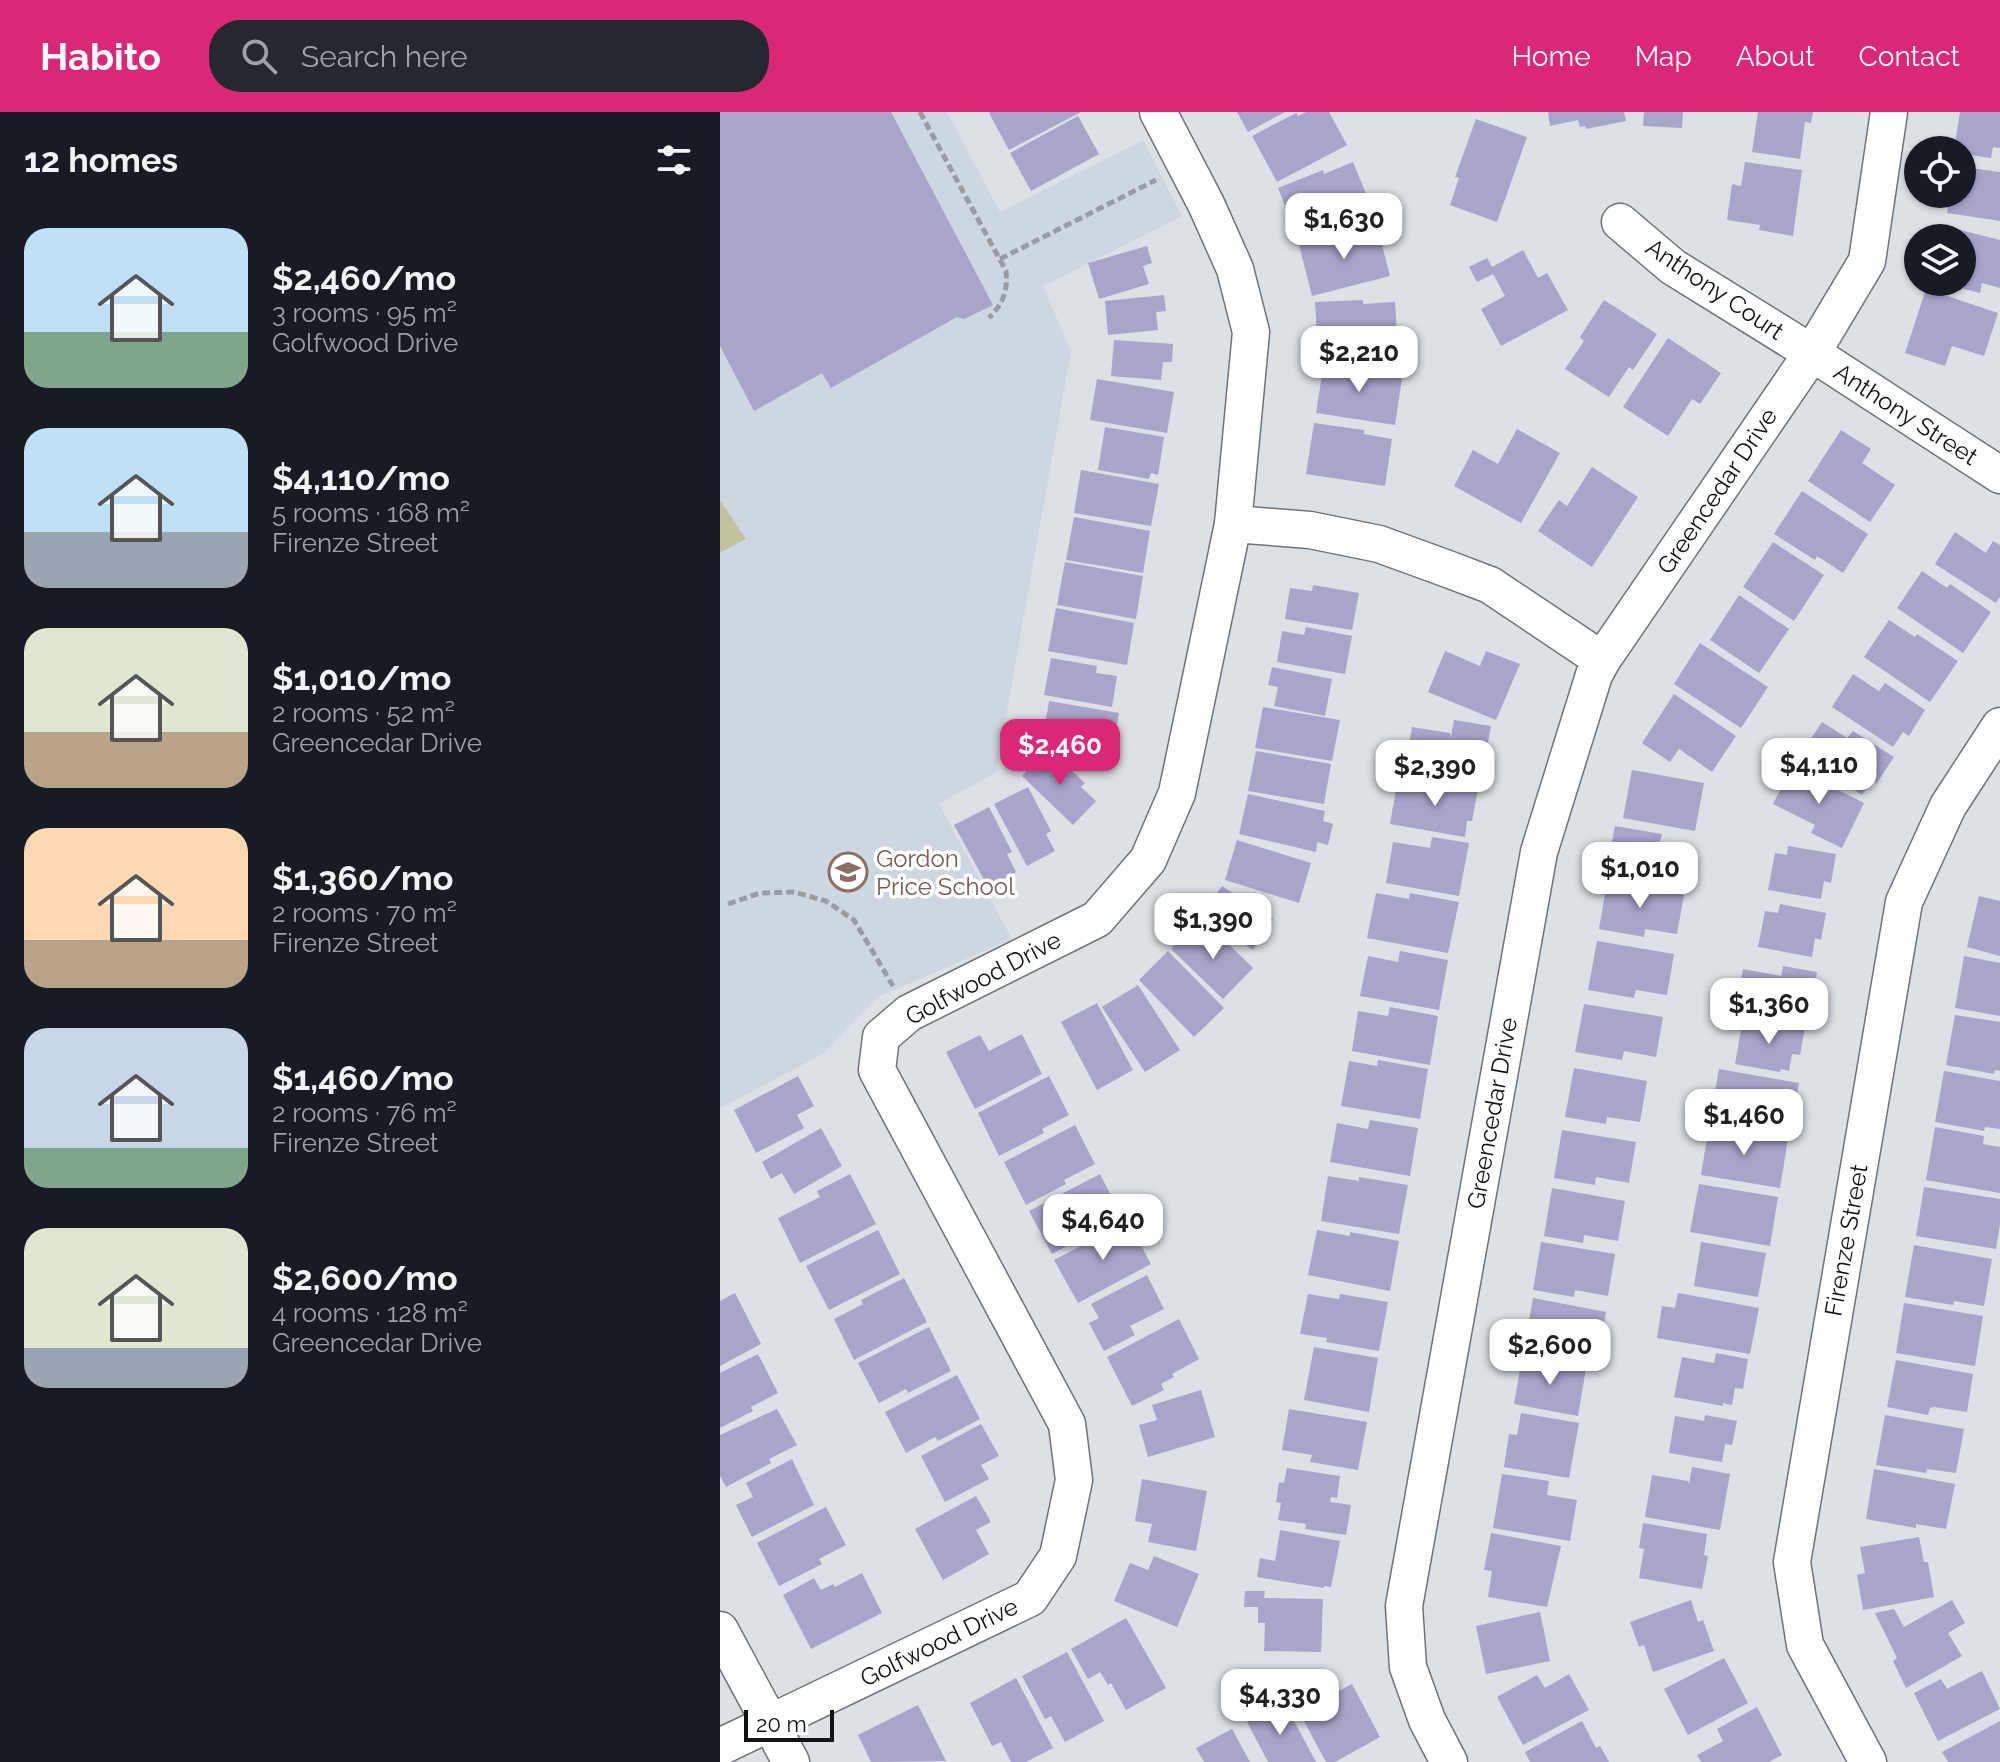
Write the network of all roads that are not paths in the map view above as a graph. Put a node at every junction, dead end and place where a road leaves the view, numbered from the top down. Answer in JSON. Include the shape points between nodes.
{"nodes":[{"id":1,"x":1158,"y":112,"type":"edge"},
{"id":2,"x":1889,"y":112,"type":"edge"},
{"id":3,"x":1620,"y":222,"type":"dead end"},
{"id":4,"x":1812,"y":353,"type":"junction"},
{"id":5,"x":2000,"y":475,"type":"edge"},
{"id":6,"x":1233,"y":524,"type":"junction"},
{"id":7,"x":1602,"y":660,"type":"junction"},
{"id":8,"x":2000,"y":726,"type":"edge"},
{"id":9,"x":720,"y":1630,"type":"edge"},
{"id":10,"x":771,"y":1724,"type":"junction"},
{"id":11,"x":720,"y":1747,"type":"edge"},
{"id":12,"x":791,"y":1762,"type":"edge"},
{"id":13,"x":1449,"y":1762,"type":"edge"},
{"id":14,"x":1868,"y":1762,"type":"edge"}],
"edges":[{"from":1,"to":6,"type":"street","name":"Golfwood Drive","via":[[1235,269],[1251,332]]},
{"from":2,"to":4,"type":"street","name":"Greencedar Drive","via":[[1867,261]]},
{"from":3,"to":4,"type":"street","name":"Anthony Court","via":[[1673,267]]},
{"from":4,"to":5,"type":"street","name":"Anthony Street"},
{"from":4,"to":7,"type":"street","name":"Greencedar Drive"},
{"from":6,"to":7,"type":"street","via":[[1310,530],[1379,544],[1445,568],[1490,585]]},
{"from":6,"to":10,"type":"street","name":"Golfwood Drive","via":[[1177,793],[1148,860],[1097,919],[909,1013],[881,1037],[877,1070],[1067,1424],[1074,1480],[1058,1556],[1030,1598]]},
{"from":7,"to":13,"type":"street","name":"Greencedar Drive","via":[[1539,852],[1404,1606],[1408,1667]]},
{"from":8,"to":14,"type":"street","name":"Firenze Street","via":[[1948,806],[1904,902],[1792,1562],[1805,1645]]},
{"from":9,"to":10,"type":"street"},
{"from":10,"to":11,"type":"street","name":"Golfwood Drive"},
{"from":10,"to":12,"type":"street"}]}
